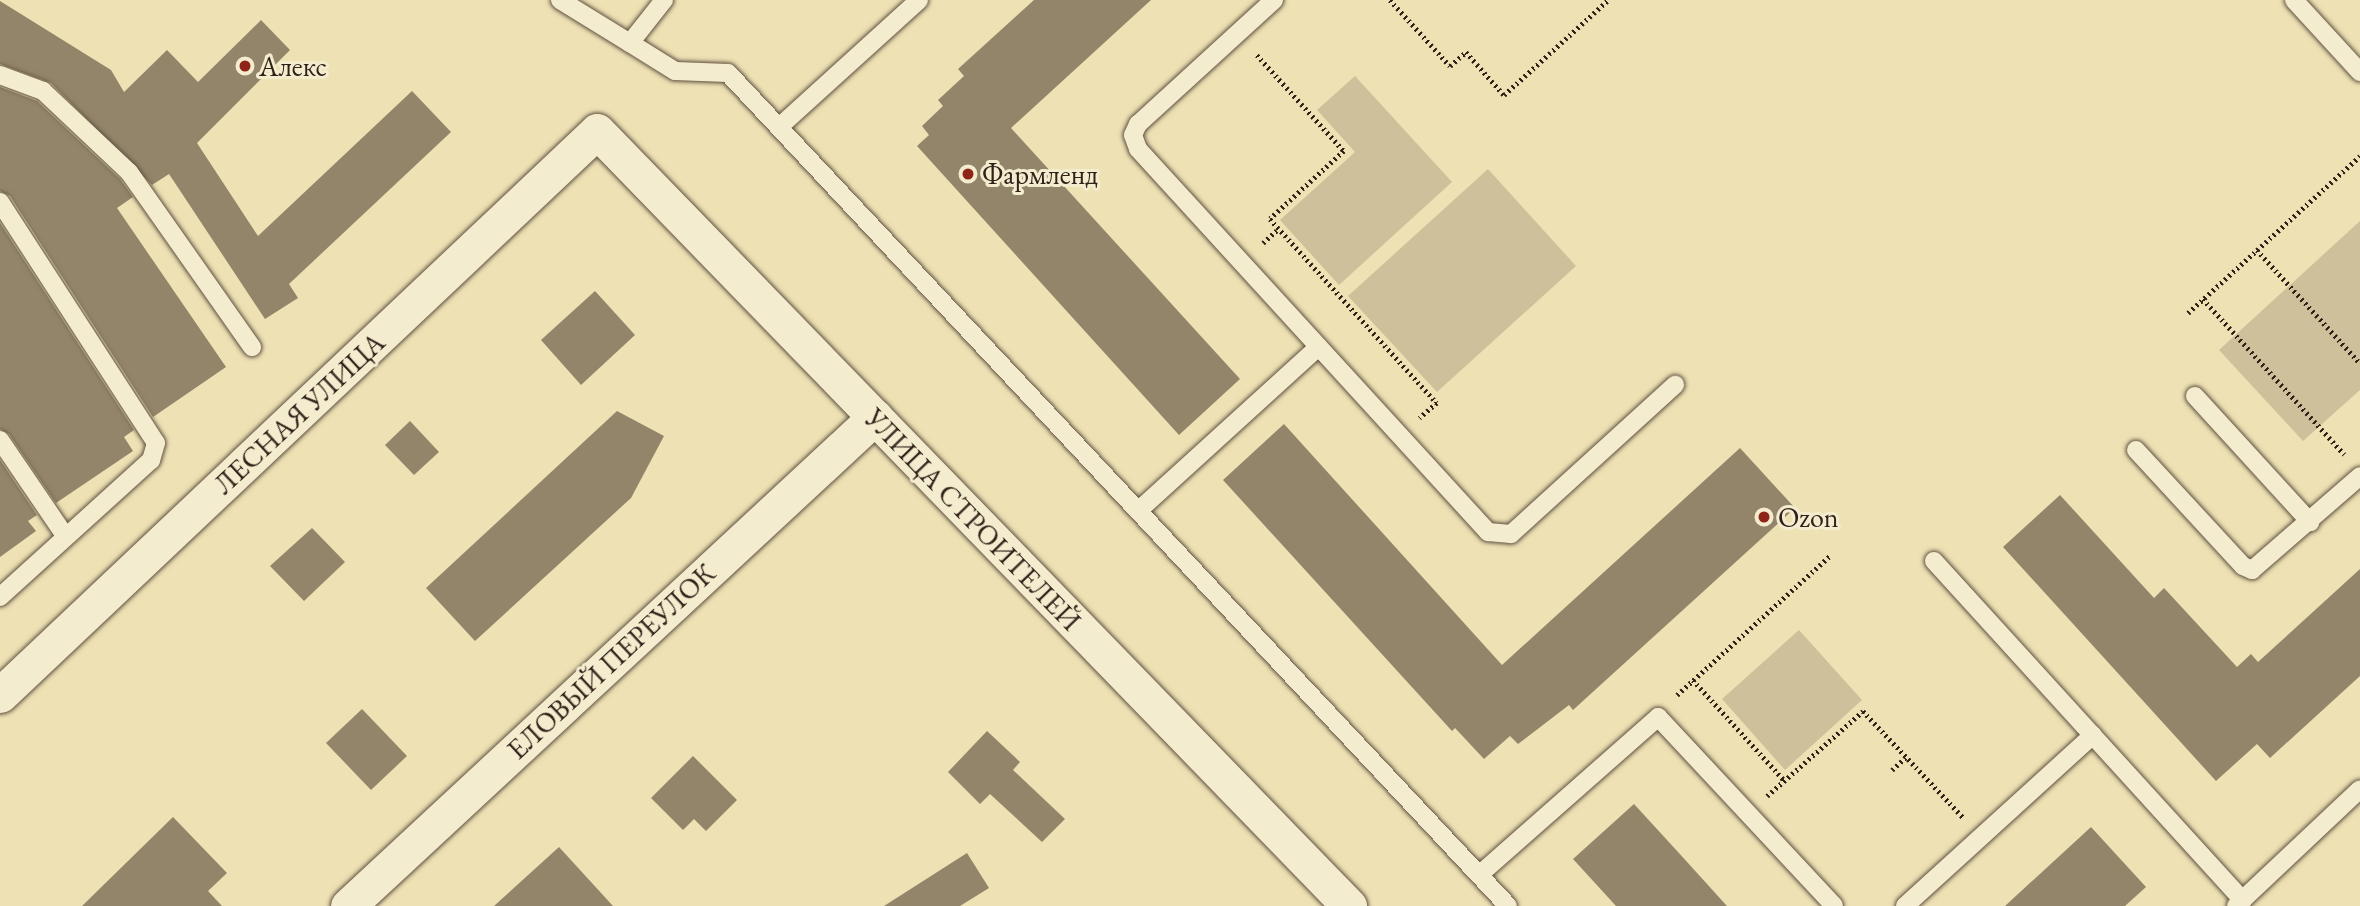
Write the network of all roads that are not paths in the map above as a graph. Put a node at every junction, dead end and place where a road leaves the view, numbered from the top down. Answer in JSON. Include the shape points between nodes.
{"nodes":[{"id":1,"x":559,"y":0,"type":"edge"},
{"id":2,"x":664,"y":0,"type":"edge"},
{"id":3,"x":919,"y":0,"type":"edge"},
{"id":4,"x":1274,"y":0,"type":"edge"},
{"id":5,"x":2294,"y":0,"type":"edge"},
{"id":6,"x":630,"y":44,"type":"junction"},
{"id":7,"x":2360,"y":72,"type":"edge"},
{"id":8,"x":0,"y":75,"type":"edge"},
{"id":9,"x":779,"y":127,"type":"junction"},
{"id":10,"x":597,"y":131,"type":"joint"},
{"id":11,"x":0,"y":202,"type":"edge"},
{"id":12,"x":252,"y":347,"type":"dead end"},
{"id":13,"x":1318,"y":347,"type":"junction"},
{"id":14,"x":1675,"y":385,"type":"dead end"},
{"id":15,"x":2195,"y":396,"type":"dead end"},
{"id":16,"x":875,"y":417,"type":"junction"},
{"id":17,"x":0,"y":440,"type":"edge"},
{"id":18,"x":2136,"y":450,"type":"dead end"},
{"id":19,"x":2355,"y":469,"type":"edge"},
{"id":20,"x":1138,"y":511,"type":"junction"},
{"id":21,"x":2310,"y":522,"type":"junction"},
{"id":22,"x":66,"y":537,"type":"junction"},
{"id":23,"x":1934,"y":561,"type":"dead end"},
{"id":24,"x":0,"y":597,"type":"edge"},
{"id":25,"x":0,"y":695,"type":"edge"},
{"id":26,"x":2093,"y":736,"type":"junction"},
{"id":27,"x":2360,"y":789,"type":"edge"},
{"id":28,"x":1479,"y":875,"type":"junction"},
{"id":29,"x":2240,"y":903,"type":"edge"},
{"id":30,"x":348,"y":906,"type":"edge"},
{"id":31,"x":1349,"y":906,"type":"edge"},
{"id":32,"x":1508,"y":906,"type":"edge"},
{"id":33,"x":1834,"y":906,"type":"edge"},
{"id":34,"x":1905,"y":906,"type":"edge"}],
"edges":[{"from":1,"to":6,"type":"lane"},
{"from":2,"to":6,"type":"lane"},
{"from":3,"to":9,"type":"lane"},
{"from":4,"to":13,"type":"lane","via":[[1138,124],[1133,135],[1138,149]]},
{"from":5,"to":7,"type":"lane"},
{"from":6,"to":9,"type":"lane","via":[[675,71],[728,73]]},
{"from":8,"to":12,"type":"lane","via":[[43,91],[129,172]]},
{"from":9,"to":20,"type":"lane"},
{"from":10,"to":16,"type":"street","name":"УЛИЦА СТРОИТЕЛЕЙ"},
{"from":10,"to":25,"type":"street","name":"ЛЕСНАЯ УЛИЦА"},
{"from":11,"to":22,"type":"lane","via":[[156,443],[151,460]]},
{"from":13,"to":14,"type":"lane","via":[[1488,532],[1500,537],[1511,534]]},
{"from":13,"to":20,"type":"lane"},
{"from":15,"to":21,"type":"lane"},
{"from":16,"to":30,"type":"street","name":"ЕЛОВЫЙ ПЕРЕУЛОК"},
{"from":16,"to":31,"type":"street","name":"УЛИЦА СТРОИТЕЛЕЙ"},
{"from":17,"to":22,"type":"lane"},
{"from":18,"to":21,"type":"lane","via":[[2243,566],[2260,567]]},
{"from":19,"to":21,"type":"lane"},
{"from":20,"to":28,"type":"lane"},
{"from":22,"to":24,"type":"lane"},
{"from":23,"to":26,"type":"lane"},
{"from":26,"to":29,"type":"lane"},
{"from":26,"to":34,"type":"lane"},
{"from":27,"to":29,"type":"lane"},
{"from":28,"to":32,"type":"lane"},
{"from":28,"to":33,"type":"lane","via":[[1658,717]]}]}
